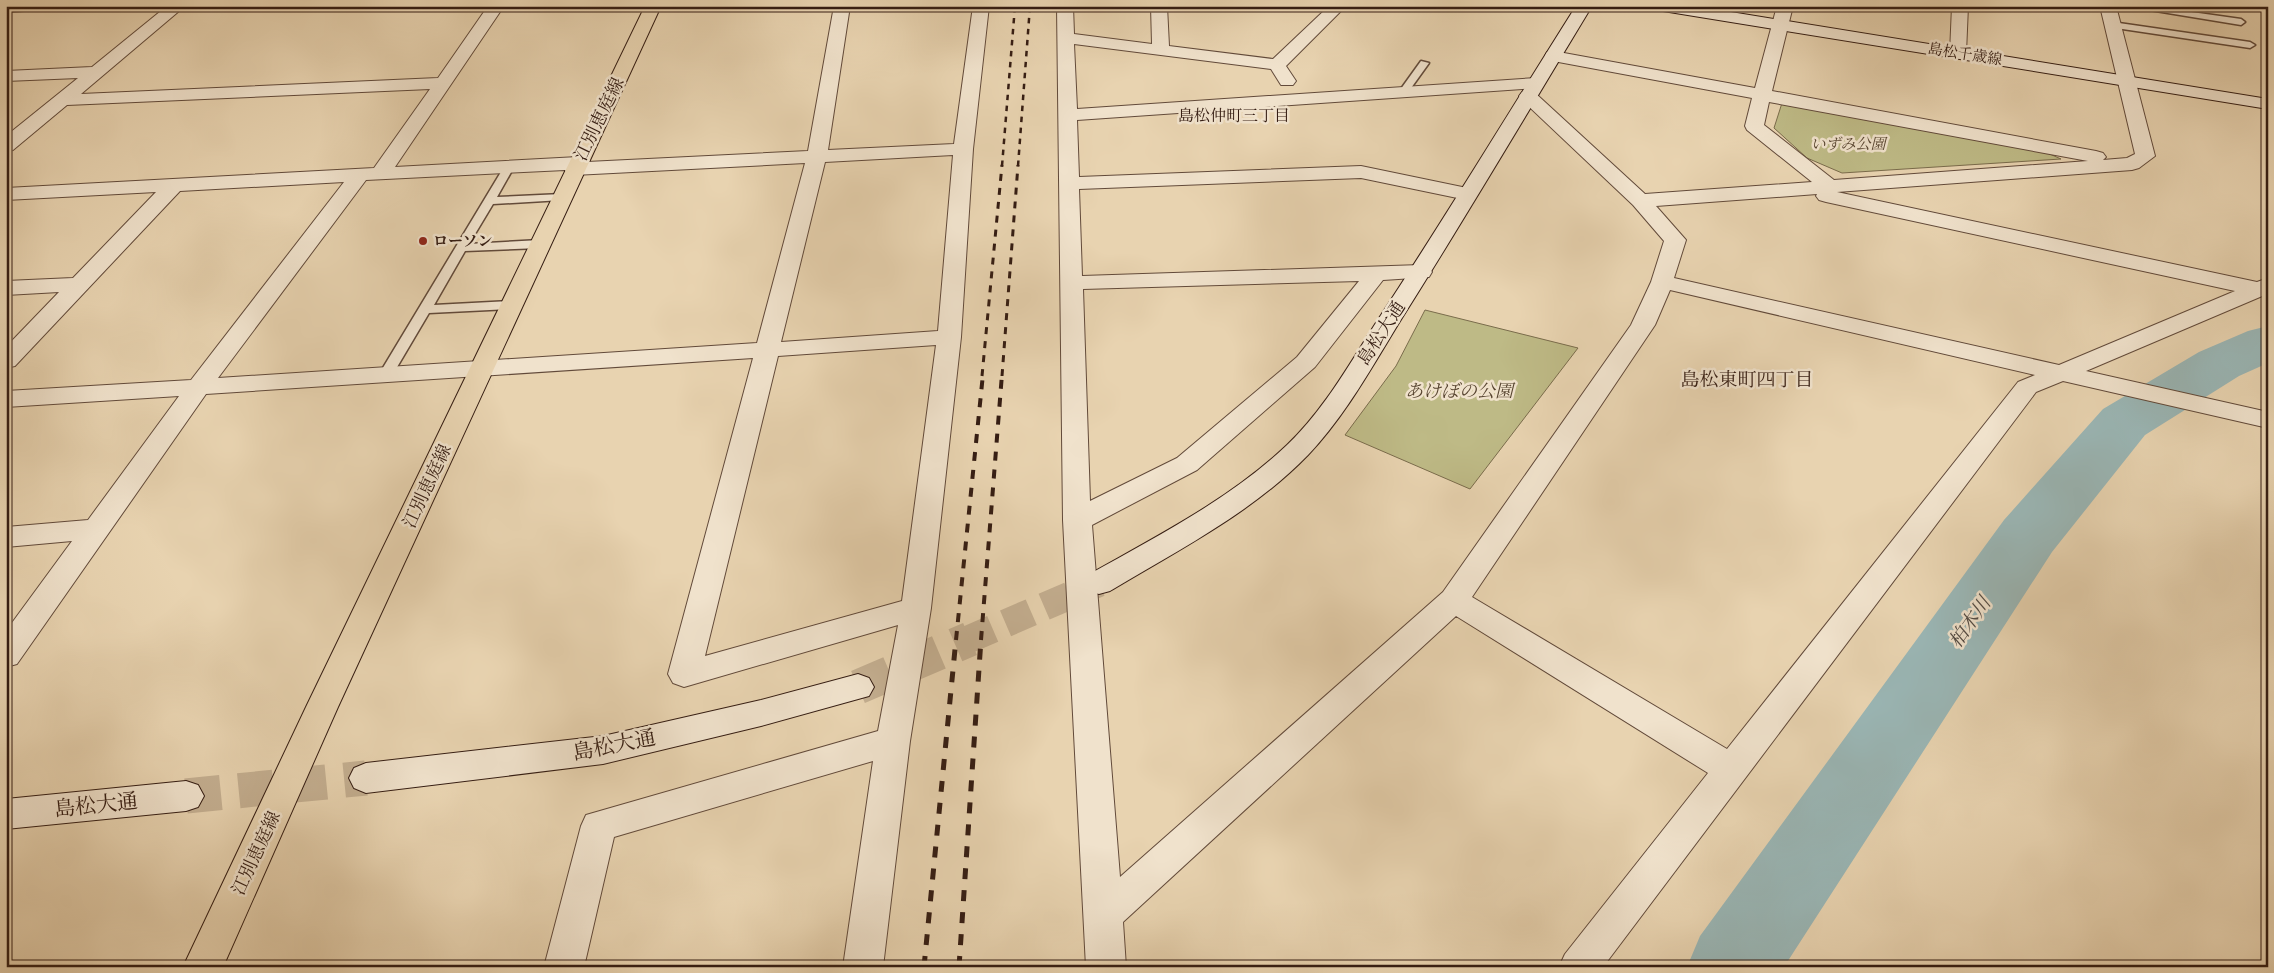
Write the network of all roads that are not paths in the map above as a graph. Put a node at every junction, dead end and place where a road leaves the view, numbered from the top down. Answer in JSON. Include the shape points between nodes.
{"nodes":[{"id":1,"x":24,"y":6,"type":"edge"},
{"id":2,"x":177,"y":6,"type":"edge"},
{"id":3,"x":496,"y":6,"type":"edge"},
{"id":4,"x":653,"y":6,"type":"edge"},
{"id":5,"x":842,"y":6,"type":"edge"},
{"id":6,"x":981,"y":6,"type":"edge"},
{"id":7,"x":1065,"y":6,"type":"edge"},
{"id":8,"x":1159,"y":6,"type":"edge"},
{"id":9,"x":1338,"y":6,"type":"edge"},
{"id":10,"x":1584,"y":6,"type":"edge"},
{"id":11,"x":1663,"y":6,"type":"edge"},
{"id":12,"x":1785,"y":6,"type":"edge"},
{"id":13,"x":1960,"y":6,"type":"edge"},
{"id":14,"x":2129,"y":6,"type":"edge"},
{"id":15,"x":6,"y":7,"type":"edge"},
{"id":16,"x":2110,"y":16,"type":"edge"},
{"id":17,"x":2241,"y":22,"type":"dead end"},
{"id":18,"x":1779,"y":25,"type":"junction"},
{"id":19,"x":1065,"y":38,"type":"junction"},
{"id":20,"x":2250,"y":45,"type":"dead end"},
{"id":21,"x":1161,"y":50,"type":"junction"},
{"id":22,"x":1958,"y":53,"type":"junction"},
{"id":23,"x":1553,"y":56,"type":"junction"},
{"id":24,"x":1424,"y":63,"type":"dead end"},
{"id":25,"x":1277,"y":65,"type":"junction"},
{"id":26,"x":96,"y":72,"type":"junction"},
{"id":27,"x":6,"y":76,"type":"edge"},
{"id":28,"x":2125,"y":80,"type":"junction"},
{"id":29,"x":443,"y":83,"type":"junction"},
{"id":30,"x":1532,"y":90,"type":"junction"},
{"id":31,"x":1403,"y":92,"type":"junction"},
{"id":32,"x":1762,"y":94,"type":"junction"},
{"id":33,"x":61,"y":100,"type":"junction"},
{"id":34,"x":1298,"y":100,"type":"junction"},
{"id":35,"x":2268,"y":104,"type":"edge"},
{"id":36,"x":1068,"y":115,"type":"junction"},
{"id":37,"x":27,"y":128,"type":"junction"},
{"id":38,"x":6,"y":129,"type":"edge"},
{"id":39,"x":6,"y":146,"type":"edge"},
{"id":40,"x":963,"y":149,"type":"junction"},
{"id":41,"x":817,"y":156,"type":"junction"},
{"id":42,"x":2132,"y":164,"type":"junction"},
{"id":43,"x":576,"y":166,"type":"junction"},
{"id":44,"x":509,"y":167,"type":"junction"},
{"id":45,"x":370,"y":175,"type":"junction"},
{"id":46,"x":1069,"y":183,"type":"junction"},
{"id":47,"x":173,"y":186,"type":"junction"},
{"id":48,"x":1830,"y":187,"type":"junction"},
{"id":49,"x":1798,"y":190,"type":"junction"},
{"id":50,"x":6,"y":194,"type":"edge"},
{"id":51,"x":1467,"y":194,"type":"junction"},
{"id":52,"x":562,"y":197,"type":"junction"},
{"id":53,"x":488,"y":201,"type":"junction"},
{"id":54,"x":1640,"y":201,"type":"junction"},
{"id":55,"x":540,"y":244,"type":"junction"},
{"id":56,"x":461,"y":248,"type":"junction"},
{"id":57,"x":1422,"y":272,"type":"junction"},
{"id":58,"x":1376,"y":274,"type":"junction"},
{"id":59,"x":1662,"y":282,"type":"junction"},
{"id":60,"x":1071,"y":283,"type":"junction"},
{"id":61,"x":78,"y":284,"type":"junction"},
{"id":62,"x":2263,"y":287,"type":"edge"},
{"id":63,"x":6,"y":288,"type":"edge"},
{"id":64,"x":512,"y":305,"type":"junction"},
{"id":65,"x":424,"y":309,"type":"junction"},
{"id":66,"x":949,"y":337,"type":"junction"},
{"id":67,"x":768,"y":351,"type":"junction"},
{"id":68,"x":6,"y":361,"type":"edge"},
{"id":69,"x":482,"y":370,"type":"junction"},
{"id":70,"x":2061,"y":373,"type":"junction"},
{"id":71,"x":385,"y":376,"type":"junction"},
{"id":72,"x":199,"y":386,"type":"junction"},
{"id":73,"x":6,"y":399,"type":"edge"},
{"id":74,"x":2268,"y":420,"type":"edge"},
{"id":75,"x":1076,"y":520,"type":"junction"},
{"id":76,"x":96,"y":529,"type":"junction"},
{"id":77,"x":6,"y":537,"type":"edge"},
{"id":78,"x":1099,"y":583,"type":"tunnel mouth"},
{"id":79,"x":1454,"y":600,"type":"junction"},
{"id":80,"x":916,"y":608,"type":"junction"},
{"id":81,"x":6,"y":655,"type":"edge"},
{"id":82,"x":858,"y":687,"type":"tunnel mouth"},
{"id":83,"x":892,"y":741,"type":"junction"},
{"id":84,"x":1732,"y":770,"type":"junction"},
{"id":85,"x":366,"y":778,"type":"tunnel mouth"},
{"id":86,"x":186,"y":796,"type":"tunnel mouth"},
{"id":87,"x":6,"y":814,"type":"edge"},
{"id":88,"x":1104,"y":915,"type":"junction"},
{"id":89,"x":203,"y":967,"type":"edge"},
{"id":90,"x":564,"y":967,"type":"edge"},
{"id":91,"x":863,"y":967,"type":"edge"},
{"id":92,"x":1106,"y":967,"type":"edge"},
{"id":93,"x":1580,"y":967,"type":"edge"}],
"edges":[{"from":1,"to":15,"type":"street"},
{"from":2,"to":26,"type":"street"},
{"from":3,"to":29,"type":"street"},
{"from":4,"to":43,"type":"main road","name":"江別恵庭線"},
{"from":5,"to":41,"type":"street"},
{"from":6,"to":40,"type":"street"},
{"from":7,"to":19,"type":"street"},
{"from":8,"to":21,"type":"street"},
{"from":9,"to":25,"type":"street"},
{"from":10,"to":23,"type":"street","name":"島松大通"},
{"from":11,"to":18,"type":"street","name":"島松千歳線"},
{"from":12,"to":18,"type":"street"},
{"from":13,"to":22,"type":"street"},
{"from":14,"to":17,"type":"lane"},
{"from":16,"to":20,"type":"lane"},
{"from":16,"to":28,"type":"street"},
{"from":18,"to":22,"type":"street","name":"島松千歳線"},
{"from":18,"to":32,"type":"street"},
{"from":19,"to":21,"type":"street"},
{"from":19,"to":36,"type":"street"},
{"from":21,"to":25,"type":"street"},
{"from":22,"to":28,"type":"street","name":"島松千歳線"},
{"from":23,"to":30,"type":"street","name":"島松大通"},
{"from":23,"to":32,"type":"street"},
{"from":24,"to":31,"type":"lane"},
{"from":25,"to":34,"type":"street"},
{"from":26,"to":27,"type":"street"},
{"from":26,"to":33,"type":"street"},
{"from":28,"to":35,"type":"street","name":"島松千歳線"},
{"from":28,"to":42,"type":"street","via":[[2145,156]]},
{"from":29,"to":33,"type":"street"},
{"from":29,"to":45,"type":"street"},
{"from":30,"to":31,"type":"street"},
{"from":30,"to":51,"type":"street","name":"島松大通"},
{"from":30,"to":54,"type":"street"},
{"from":31,"to":34,"type":"street"},
{"from":32,"to":42,"type":"street"},
{"from":32,"to":48,"type":"street","via":[[1754,126]]},
{"from":33,"to":37,"type":"street"},
{"from":34,"to":36,"type":"street"},
{"from":36,"to":46,"type":"street"},
{"from":37,"to":38,"type":"street"},
{"from":37,"to":39,"type":"street"},
{"from":40,"to":41,"type":"street"},
{"from":40,"to":66,"type":"street"},
{"from":41,"to":43,"type":"street"},
{"from":41,"to":67,"type":"street"},
{"from":42,"to":48,"type":"street"},
{"from":43,"to":44,"type":"street"},
{"from":43,"to":52,"type":"main road","name":"江別恵庭線"},
{"from":44,"to":45,"type":"street"},
{"from":44,"to":53,"type":"lane"},
{"from":45,"to":47,"type":"street"},
{"from":45,"to":72,"type":"street"},
{"from":46,"to":51,"type":"street","via":[[1361,172]]},
{"from":46,"to":60,"type":"street"},
{"from":47,"to":50,"type":"street"},
{"from":47,"to":61,"type":"street"},
{"from":48,"to":49,"type":"street"},
{"from":49,"to":54,"type":"street"},
{"from":49,"to":62,"type":"street"},
{"from":51,"to":57,"type":"street","name":"島松大通"},
{"from":52,"to":53,"type":"lane"},
{"from":52,"to":55,"type":"main road","name":"江別恵庭線"},
{"from":53,"to":56,"type":"lane"},
{"from":54,"to":59,"type":"street","via":[[1675,240]]},
{"from":55,"to":56,"type":"lane"},
{"from":55,"to":64,"type":"main road","name":"江別恵庭線"},
{"from":56,"to":65,"type":"lane"},
{"from":57,"to":58,"type":"street"},
{"from":57,"to":78,"type":"street","name":"島松大通","via":[[1334,408],[1284,463],[1236,500]]},
{"from":58,"to":60,"type":"street"},
{"from":58,"to":75,"type":"street","via":[[1306,362],[1187,464]]},
{"from":59,"to":70,"type":"street"},
{"from":59,"to":79,"type":"street","via":[[1643,324]]},
{"from":60,"to":75,"type":"street"},
{"from":61,"to":63,"type":"street"},
{"from":61,"to":68,"type":"street"},
{"from":62,"to":70,"type":"street"},
{"from":64,"to":65,"type":"lane"},
{"from":64,"to":69,"type":"main road","name":"江別恵庭線"},
{"from":65,"to":71,"type":"lane"},
{"from":66,"to":67,"type":"street"},
{"from":66,"to":80,"type":"street"},
{"from":67,"to":69,"type":"street"},
{"from":67,"to":80,"type":"street","via":[[684,674]]},
{"from":69,"to":71,"type":"street"},
{"from":69,"to":89,"type":"main road","name":"江別恵庭線"},
{"from":70,"to":74,"type":"street"},
{"from":70,"to":84,"type":"street","via":[[2028,387]]},
{"from":71,"to":72,"type":"street"},
{"from":72,"to":73,"type":"street"},
{"from":72,"to":76,"type":"street"},
{"from":75,"to":88,"type":"street"},
{"from":76,"to":77,"type":"street"},
{"from":76,"to":81,"type":"street"},
{"from":79,"to":84,"type":"street"},
{"from":79,"to":88,"type":"street"},
{"from":80,"to":83,"type":"street"},
{"from":82,"to":85,"type":"street","name":"島松大通","via":[[603,750]]},
{"from":83,"to":90,"type":"street","via":[[599,826]]},
{"from":83,"to":91,"type":"street"},
{"from":84,"to":93,"type":"street"},
{"from":86,"to":87,"type":"street","name":"島松大通"},
{"from":88,"to":92,"type":"street"}]}
